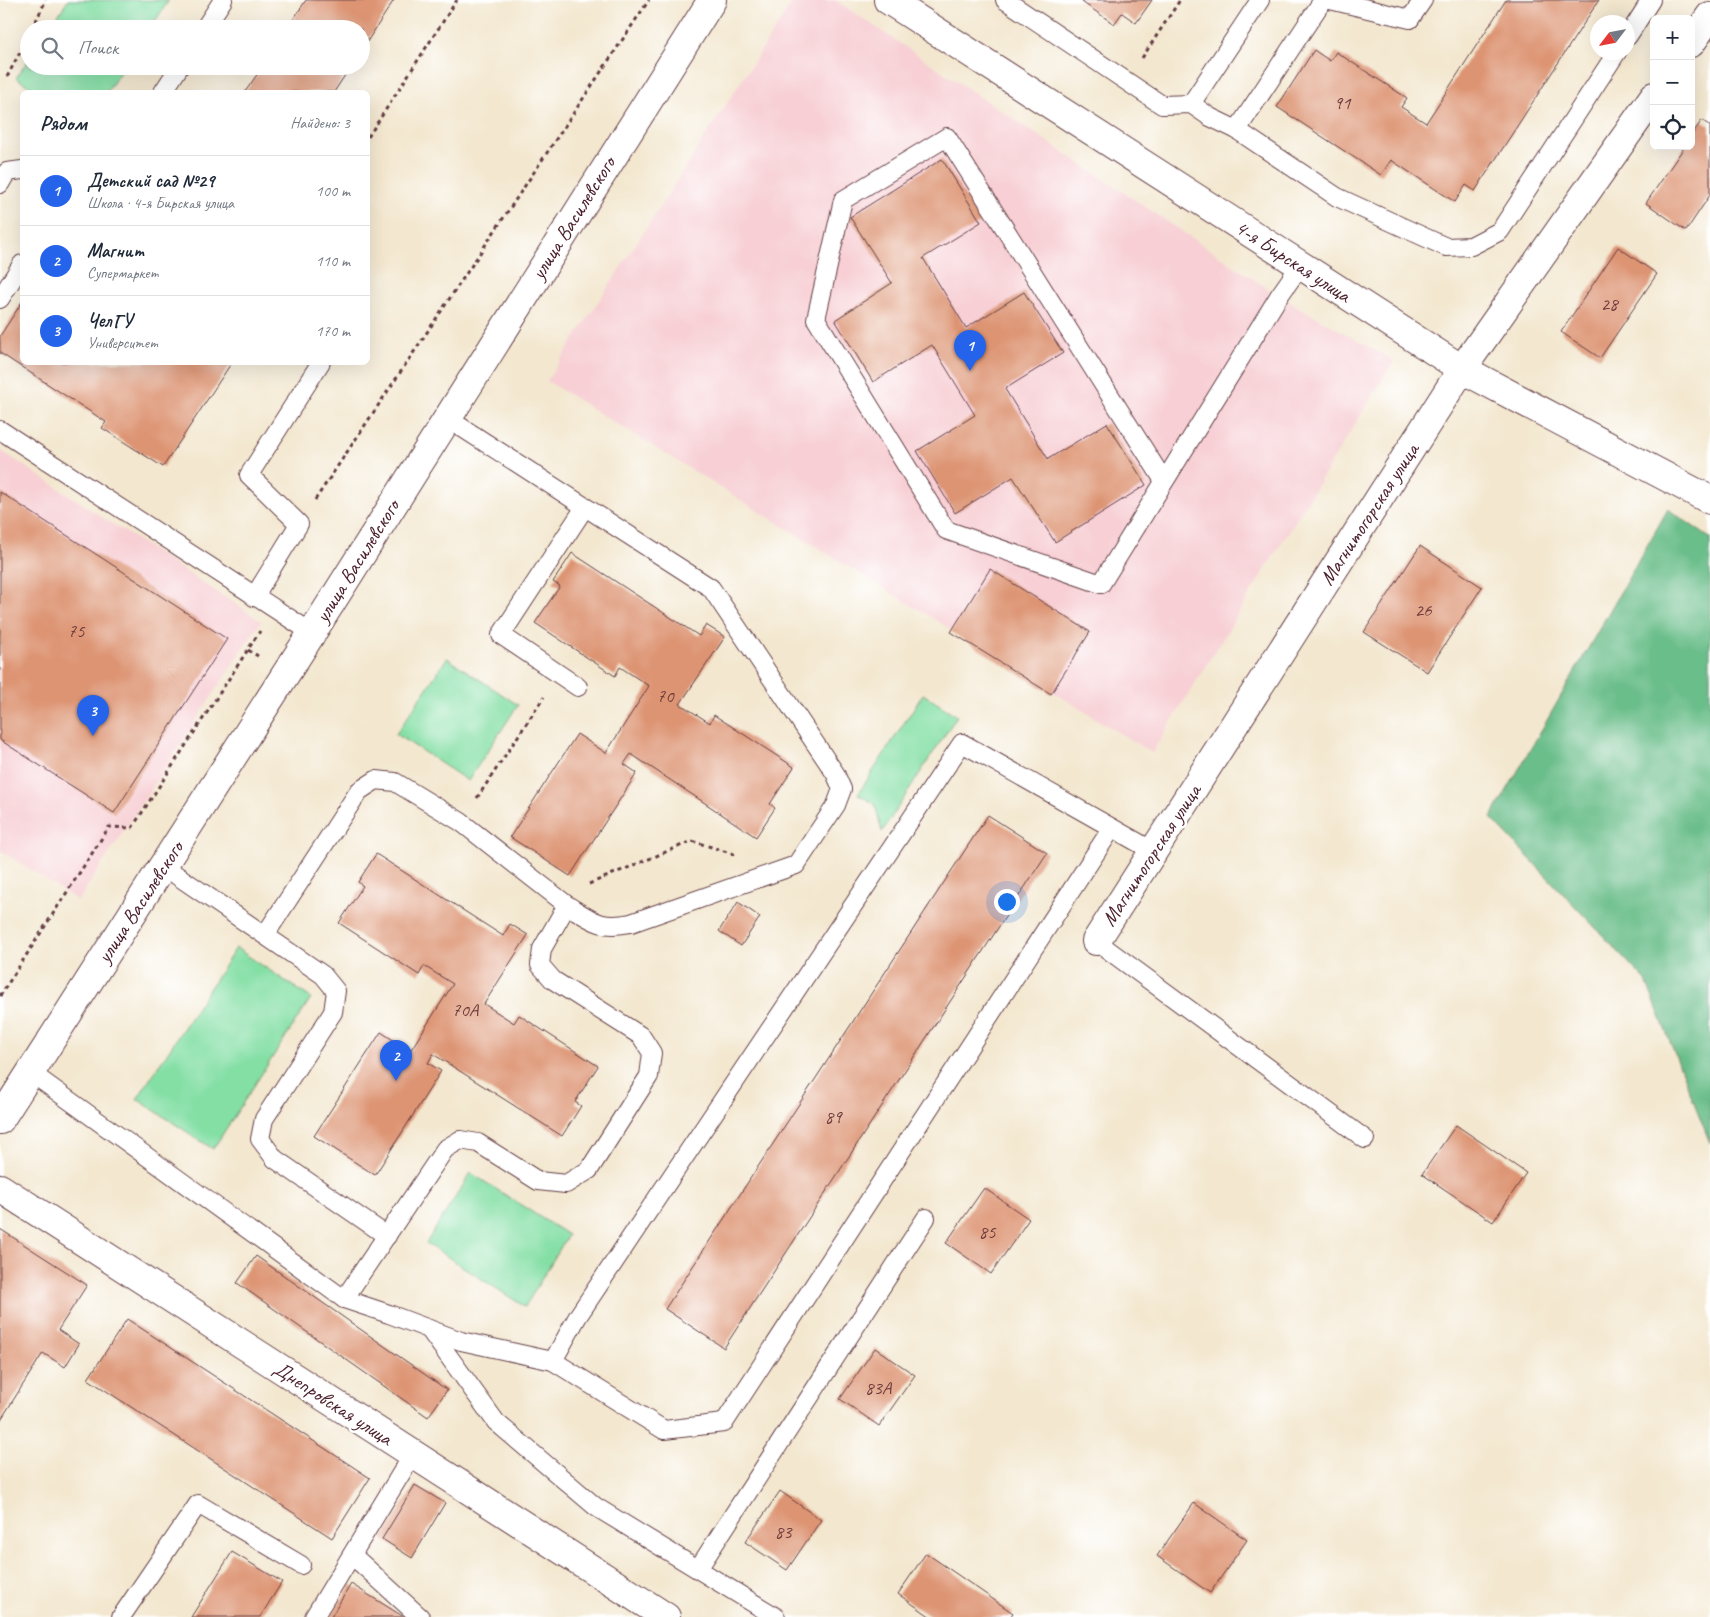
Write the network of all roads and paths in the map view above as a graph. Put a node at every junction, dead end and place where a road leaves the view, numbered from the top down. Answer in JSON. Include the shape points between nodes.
{"nodes":[{"id":1,"x":46,"y":0,"type":"edge"},
{"id":2,"x":223,"y":0,"type":"edge"},
{"id":3,"x":457,"y":0,"type":"edge"},
{"id":4,"x":649,"y":0,"type":"edge"},
{"id":5,"x":712,"y":0,"type":"edge"},
{"id":6,"x":888,"y":0,"type":"edge"},
{"id":7,"x":1005,"y":0,"type":"edge"},
{"id":8,"x":1180,"y":0,"type":"edge"},
{"id":9,"x":1260,"y":0,"type":"edge"},
{"id":10,"x":1323,"y":0,"type":"edge"},
{"id":11,"x":1330,"y":0,"type":"edge"},
{"id":12,"x":1423,"y":0,"type":"edge"},
{"id":13,"x":1651,"y":0,"type":"edge"},
{"id":14,"x":1710,"y":16,"type":"edge"},
{"id":15,"x":36,"y":20,"type":"edge"},
{"id":16,"x":210,"y":20,"type":"edge"},
{"id":17,"x":1635,"y":25,"type":"edge"},
{"id":18,"x":1695,"y":37,"type":"edge"},
{"id":19,"x":20,"y":52,"type":"edge"},
{"id":20,"x":1612,"y":60,"type":"edge"},
{"id":21,"x":174,"y":75,"type":"edge"},
{"id":22,"x":7,"y":77,"type":"dead end"},
{"id":23,"x":1126,"y":81,"type":"junction"},
{"id":24,"x":164,"y":90,"type":"edge"},
{"id":25,"x":1650,"y":102,"type":"edge"},
{"id":26,"x":1191,"y":104,"type":"junction"},
{"id":27,"x":1237,"y":130,"type":"junction"},
{"id":28,"x":370,"y":134,"type":"edge"},
{"id":29,"x":20,"y":170,"type":"edge"},
{"id":30,"x":0,"y":184,"type":"edge"},
{"id":31,"x":1300,"y":266,"type":"junction"},
{"id":32,"x":20,"y":267,"type":"edge"},
{"id":33,"x":0,"y":299,"type":"edge"},
{"id":34,"x":319,"y":365,"type":"edge"},
{"id":35,"x":1462,"y":369,"type":"junction"},
{"id":36,"x":447,"y":418,"type":"junction"},
{"id":37,"x":0,"y":430,"type":"edge"},
{"id":38,"x":1164,"y":481,"type":"junction"},
{"id":39,"x":1710,"y":500,"type":"edge"},
{"id":40,"x":585,"y":507,"type":"junction"},
{"id":41,"x":299,"y":524,"type":"junction"},
{"id":42,"x":254,"y":597,"type":"junction"},
{"id":43,"x":273,"y":609,"type":"junction"},
{"id":44,"x":312,"y":633,"type":"junction"},
{"id":45,"x":559,"y":674,"type":"junction"},
{"id":46,"x":578,"y":688,"type":"dead end"},
{"id":47,"x":461,"y":822,"type":"junction"},
{"id":48,"x":1112,"y":828,"type":"junction"},
{"id":49,"x":1154,"y":851,"type":"junction"},
{"id":50,"x":163,"y":866,"type":"junction"},
{"id":51,"x":783,"y":869,"type":"junction"},
{"id":52,"x":563,"y":901,"type":"junction"},
{"id":53,"x":265,"y":935,"type":"junction"},
{"id":54,"x":1096,"y":940,"type":"joint"},
{"id":55,"x":0,"y":996,"type":"edge"},
{"id":56,"x":30,"y":1072,"type":"junction"},
{"id":57,"x":0,"y":1120,"type":"edge"},
{"id":58,"x":1364,"y":1139,"type":"dead end"},
{"id":59,"x":0,"y":1188,"type":"edge"},
{"id":60,"x":926,"y":1218,"type":"dead end"},
{"id":61,"x":387,"y":1236,"type":"junction"},
{"id":62,"x":344,"y":1299,"type":"junction"},
{"id":63,"x":429,"y":1329,"type":"junction"},
{"id":64,"x":553,"y":1361,"type":"junction"},
{"id":65,"x":413,"y":1454,"type":"junction"},
{"id":66,"x":352,"y":1555,"type":"junction"},
{"id":67,"x":301,"y":1565,"type":"dead end"},
{"id":68,"x":698,"y":1570,"type":"junction"},
{"id":69,"x":662,"y":1616,"type":"edge"},
{"id":70,"x":121,"y":1617,"type":"edge"},
{"id":71,"x":314,"y":1617,"type":"edge"},
{"id":72,"x":420,"y":1617,"type":"edge"},
{"id":73,"x":776,"y":1617,"type":"edge"}],
"edges":[{"from":1,"to":15,"type":"path"},
{"from":2,"to":16,"type":"lane"},
{"from":3,"to":28,"type":"path"},
{"from":4,"to":41,"type":"path"},
{"from":5,"to":36,"type":"street","name":"улица Василевского"},
{"from":6,"to":31,"type":"street","name":"4-я Бирская улица"},
{"from":7,"to":23,"type":"lane"},
{"from":8,"to":23,"type":"path"},
{"from":9,"to":26,"type":"lane"},
{"from":10,"to":27,"type":"lane"},
{"from":11,"to":12,"type":"lane","via":[[1410,20]]},
{"from":13,"to":17,"type":"lane"},
{"from":14,"to":18,"type":"street"},
{"from":19,"to":22,"type":"path"},
{"from":20,"to":27,"type":"lane","via":[[1500,231],[1471,246],[1446,247],[1337,198]]},
{"from":21,"to":24,"type":"lane"},
{"from":23,"to":26,"type":"lane","via":[[1162,105]]},
{"from":25,"to":35,"type":"street","name":"Магнитогорская улица"},
{"from":26,"to":27,"type":"lane"},
{"from":29,"to":30,"type":"lane","via":[[7,172]]},
{"from":31,"to":35,"type":"street","name":"4-я Бирская улица"},
{"from":31,"to":38,"type":"lane"},
{"from":32,"to":33,"type":"lane"},
{"from":34,"to":41,"type":"lane","via":[[249,476]]},
{"from":35,"to":39,"type":"street","name":"4-я Бирская улица"},
{"from":35,"to":49,"type":"street","name":"Магнитогорская улица"},
{"from":36,"to":40,"type":"lane"},
{"from":36,"to":44,"type":"street","name":"улица Василевского"},
{"from":37,"to":42,"type":"lane"},
{"from":38,"to":38,"type":"lane","via":[[1101,584],[946,530],[816,319],[843,200],[947,137]]},
{"from":40,"to":45,"type":"lane","via":[[501,635]]},
{"from":40,"to":51,"type":"lane","via":[[711,588],[835,773],[842,789],[836,805],[796,865]]},
{"from":41,"to":42,"type":"lane"},
{"from":42,"to":43,"type":"lane"},
{"from":43,"to":44,"type":"lane"},
{"from":43,"to":55,"type":"path","via":[[132,828],[109,827]]},
{"from":44,"to":50,"type":"street","name":"улица Василевского"},
{"from":45,"to":46,"type":"lane"},
{"from":45,"to":47,"type":"path"},
{"from":47,"to":52,"type":"lane"},
{"from":47,"to":53,"type":"lane","via":[[395,782],[376,780],[359,791]]},
{"from":48,"to":49,"type":"lane"},
{"from":48,"to":64,"type":"lane","via":[[724,1423],[664,1430]]},
{"from":48,"to":64,"type":"lane","via":[[962,743],[578,1316]]},
{"from":49,"to":54,"type":"street","name":"Магнитогорская улица"},
{"from":50,"to":53,"type":"lane"},
{"from":50,"to":56,"type":"street","name":"улица Василевского"},
{"from":51,"to":52,"type":"lane","via":[[613,927],[596,923]]},
{"from":51,"to":52,"type":"path","via":[[692,841]]},
{"from":52,"to":61,"type":"lane","via":[[542,949],[540,965],[553,980],[641,1036],[652,1053],[649,1076],[589,1170],[566,1184],[538,1181],[478,1143],[460,1140],[445,1149]]},
{"from":53,"to":61,"type":"lane","via":[[323,975],[336,991],[333,1012],[264,1119],[260,1139],[275,1159]]},
{"from":54,"to":58,"type":"lane"},
{"from":56,"to":57,"type":"street","name":"улица Василевского"},
{"from":56,"to":62,"type":"lane"},
{"from":59,"to":65,"type":"street","name":"Днепровская улица"},
{"from":60,"to":68,"type":"lane"},
{"from":61,"to":62,"type":"lane"},
{"from":62,"to":63,"type":"lane"},
{"from":63,"to":64,"type":"lane","via":[[461,1341]]},
{"from":63,"to":68,"type":"lane","via":[[496,1422],[596,1507]]},
{"from":65,"to":66,"type":"lane"},
{"from":65,"to":69,"type":"street","name":"Днепровская улица"},
{"from":66,"to":71,"type":"lane"},
{"from":66,"to":72,"type":"lane"},
{"from":67,"to":70,"type":"lane","via":[[198,1504]]},
{"from":68,"to":73,"type":"lane"}]}
